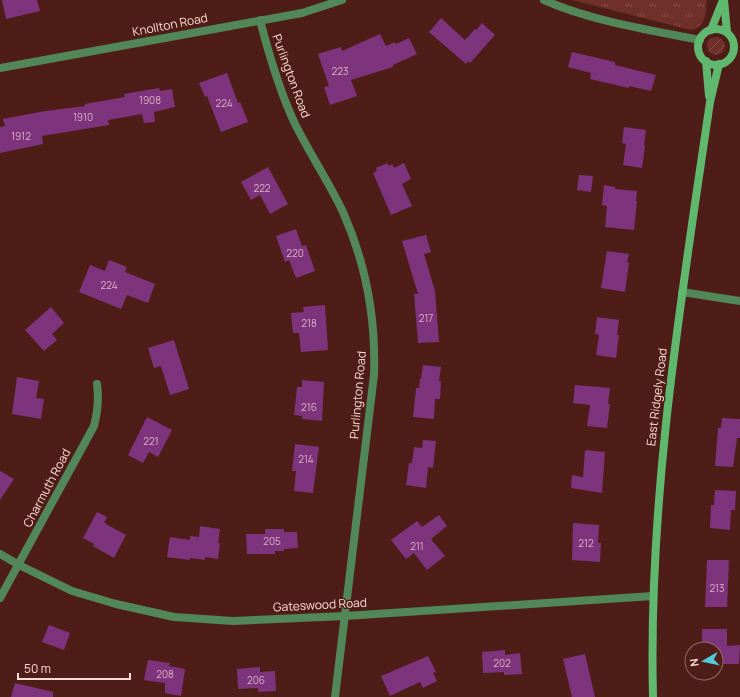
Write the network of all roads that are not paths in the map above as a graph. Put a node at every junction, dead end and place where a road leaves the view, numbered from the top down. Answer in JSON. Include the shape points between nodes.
{"nodes":[{"id":1,"x":342,"y":0,"type":"edge"},
{"id":2,"x":544,"y":0,"type":"edge"},
{"id":3,"x":723,"y":0,"type":"edge"},
{"id":4,"x":260,"y":20,"type":"junction"},
{"id":5,"x":711,"y":30,"type":"junction"},
{"id":6,"x":727,"y":32,"type":"junction"},
{"id":7,"x":700,"y":40,"type":"junction"},
{"id":8,"x":737,"y":49,"type":"edge"},
{"id":9,"x":706,"y":61,"type":"junction"},
{"id":10,"x":719,"y":64,"type":"junction"},
{"id":11,"x":0,"y":68,"type":"edge"},
{"id":12,"x":710,"y":102,"type":"junction"},
{"id":13,"x":682,"y":292,"type":"junction"},
{"id":14,"x":740,"y":301,"type":"edge"},
{"id":15,"x":97,"y":384,"type":"dead end"},
{"id":16,"x":0,"y":554,"type":"edge"},
{"id":17,"x":19,"y":565,"type":"junction"},
{"id":18,"x":653,"y":596,"type":"junction"},
{"id":19,"x":0,"y":598,"type":"edge"},
{"id":20,"x":344,"y":616,"type":"junction"},
{"id":21,"x":335,"y":697,"type":"edge"},
{"id":22,"x":653,"y":697,"type":"edge"}],
"edges":[{"from":1,"to":4,"type":"street","name":"Knollton Road","via":[[302,13]]},
{"from":2,"to":7,"type":"street","via":[[620,24]]},
{"from":3,"to":5,"type":"street"},
{"from":3,"to":6,"type":"street"},
{"from":4,"to":11,"type":"street","name":"Knollton Road"},
{"from":4,"to":20,"type":"street","name":"Purlington Road","via":[[282,94],[295,124],[342,211],[357,248],[367,283],[372,315],[374,375]]},
{"from":5,"to":6,"type":"street"},
{"from":5,"to":7,"type":"street"},
{"from":6,"to":8,"type":"street"},
{"from":7,"to":9,"type":"street","name":"East Ridgely Road","via":[[699,52]]},
{"from":8,"to":10,"type":"street","via":[[729,59]]},
{"from":9,"to":10,"type":"street"},
{"from":9,"to":12,"type":"street","name":"East Ridgely Road"},
{"from":10,"to":12,"type":"street","name":"East Ridgely Road"},
{"from":12,"to":13,"type":"street","name":"East Ridgely Road"},
{"from":13,"to":14,"type":"street"},
{"from":13,"to":18,"type":"street","name":"East Ridgely Road","via":[[663,447]]},
{"from":15,"to":17,"type":"street","name":"Charmuth Road","via":[[98,412],[94,426]]},
{"from":16,"to":17,"type":"street","name":"Gateswood Road"},
{"from":17,"to":19,"type":"street","name":"Charmuth Road"},
{"from":17,"to":20,"type":"street","name":"Gateswood Road","via":[[72,591],[174,617],[233,621]]},
{"from":18,"to":20,"type":"street","name":"Gateswood Road"},
{"from":18,"to":22,"type":"street","name":"East Ridgely Road"},
{"from":20,"to":21,"type":"street","name":"Purlington Road"}]}
